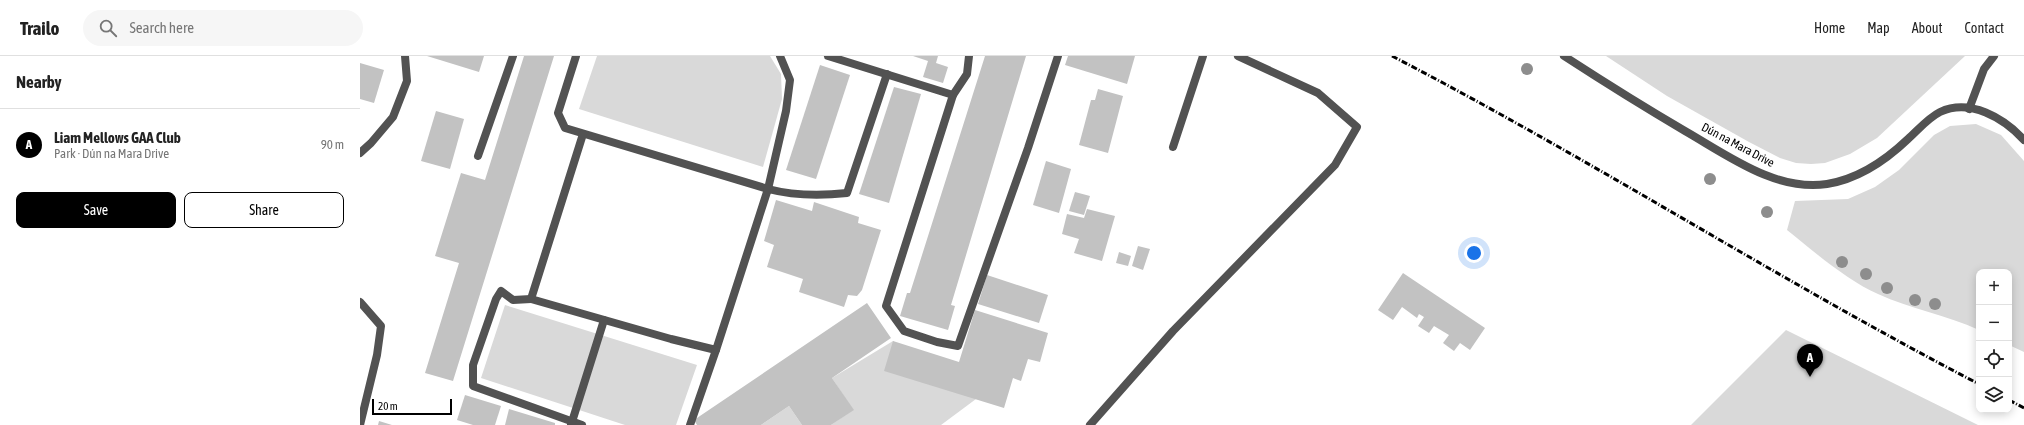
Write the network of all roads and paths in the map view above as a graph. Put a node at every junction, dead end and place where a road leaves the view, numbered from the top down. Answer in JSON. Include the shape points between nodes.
{"nodes":[{"id":1,"x":406,"y":56,"type":"edge"},
{"id":2,"x":513,"y":56,"type":"edge"},
{"id":3,"x":576,"y":56,"type":"edge"},
{"id":4,"x":780,"y":56,"type":"edge"},
{"id":5,"x":828,"y":56,"type":"edge"},
{"id":6,"x":969,"y":56,"type":"edge"},
{"id":7,"x":1058,"y":56,"type":"edge"},
{"id":8,"x":1203,"y":56,"type":"edge"},
{"id":9,"x":1238,"y":56,"type":"edge"},
{"id":10,"x":1564,"y":56,"type":"edge"},
{"id":11,"x":1994,"y":56,"type":"edge"},
{"id":12,"x":887,"y":74,"type":"junction"},
{"id":13,"x":953,"y":95,"type":"junction"},
{"id":14,"x":1969,"y":109,"type":"junction"},
{"id":15,"x":583,"y":134,"type":"junction"},
{"id":16,"x":2024,"y":140,"type":"edge"},
{"id":17,"x":1173,"y":147,"type":"dead end"},
{"id":18,"x":360,"y":153,"type":"edge"},
{"id":19,"x":478,"y":156,"type":"dead end"},
{"id":20,"x":768,"y":189,"type":"junction"},
{"id":21,"x":531,"y":299,"type":"junction"},
{"id":22,"x":360,"y":302,"type":"edge"},
{"id":23,"x":604,"y":320,"type":"junction"},
{"id":24,"x":716,"y":350,"type":"junction"},
{"id":25,"x":572,"y":423,"type":"edge"},
{"id":26,"x":360,"y":425,"type":"edge"},
{"id":27,"x":582,"y":425,"type":"edge"},
{"id":28,"x":690,"y":425,"type":"edge"},
{"id":29,"x":1090,"y":425,"type":"edge"}],
"edges":[{"from":1,"to":18,"type":"street","via":[[407,81],[393,117]]},
{"from":2,"to":19,"type":"street"},
{"from":3,"to":15,"type":"street","via":[[558,112],[565,128]]},
{"from":4,"to":20,"type":"street","via":[[790,80],[786,111]]},
{"from":5,"to":12,"type":"street"},
{"from":6,"to":13,"type":"street","via":[[967,74]]},
{"from":7,"to":13,"type":"street","via":[[958,346],[904,331],[886,306]]},
{"from":8,"to":17,"type":"street"},
{"from":9,"to":29,"type":"street","via":[[1318,93],[1357,127],[1335,165],[1173,331]]},
{"from":10,"to":14,"type":"street","name":"Dún na Mara Drive","via":[[1634,101],[1750,167],[1788,182],[1807,185],[1827,184],[1852,177],[1875,166],[1894,152],[1939,112],[1953,108]]},
{"from":11,"to":14,"type":"street","via":[[1984,70]]},
{"from":12,"to":13,"type":"street"},
{"from":12,"to":20,"type":"street","via":[[847,193],[816,196]]},
{"from":14,"to":16,"type":"street","name":"Dún na Mara Drive","via":[[1988,113],[2008,123]]},
{"from":15,"to":20,"type":"street"},
{"from":15,"to":21,"type":"street"},
{"from":20,"to":24,"type":"street"},
{"from":21,"to":23,"type":"street"},
{"from":21,"to":25,"type":"street","via":[[513,300],[501,292],[496,299],[473,365],[473,386]]},
{"from":22,"to":26,"type":"street","via":[[381,326],[377,355]]},
{"from":23,"to":24,"type":"street"},
{"from":23,"to":25,"type":"street"},
{"from":24,"to":28,"type":"street"},
{"from":25,"to":27,"type":"street"}]}
